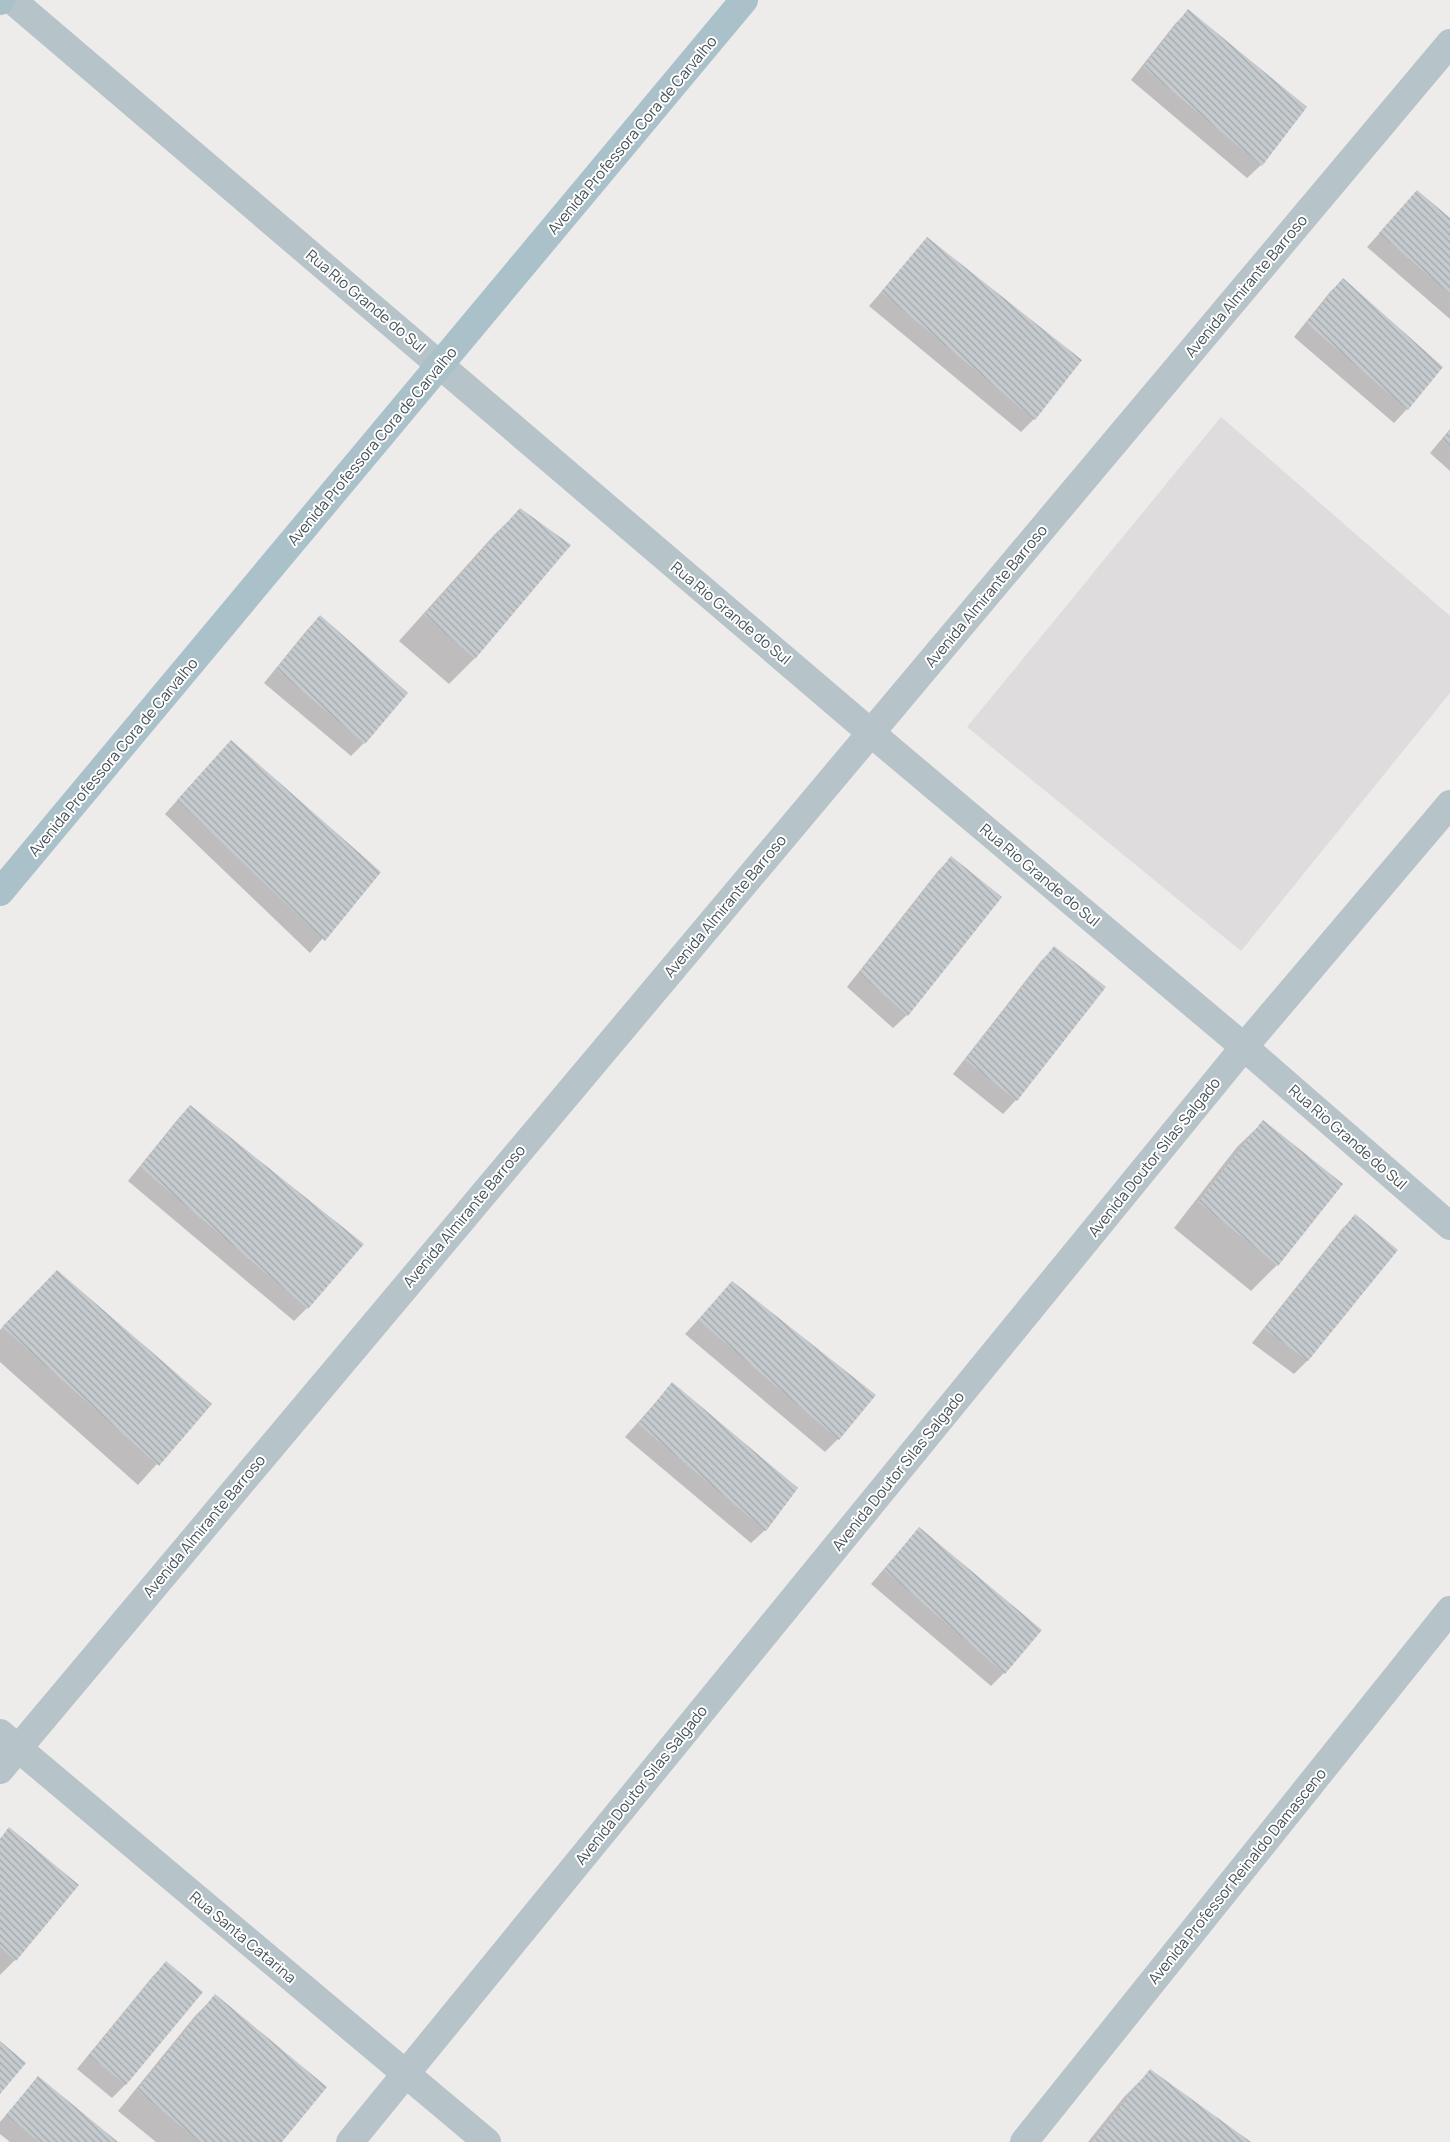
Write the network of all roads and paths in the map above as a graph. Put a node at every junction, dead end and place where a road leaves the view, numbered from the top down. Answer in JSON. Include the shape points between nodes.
{"nodes":[{"id":1,"x":12,"y":0,"type":"edge"},
{"id":2,"x":744,"y":0,"type":"edge"},
{"id":3,"x":1450,"y":43,"type":"edge"},
{"id":4,"x":440,"y":365,"type":"junction"},
{"id":5,"x":871,"y":733,"type":"junction"},
{"id":6,"x":1450,"y":804,"type":"edge"},
{"id":7,"x":0,"y":892,"type":"edge"},
{"id":8,"x":1244,"y":1047,"type":"junction"},
{"id":9,"x":1450,"y":1226,"type":"edge"},
{"id":10,"x":1450,"y":1610,"type":"edge"},
{"id":11,"x":9,"y":1740,"type":"edge"},
{"id":12,"x":0,"y":1770,"type":"edge"},
{"id":13,"x":405,"y":2074,"type":"junction"},
{"id":14,"x":350,"y":2142,"type":"edge"},
{"id":15,"x":486,"y":2142,"type":"edge"},
{"id":16,"x":1024,"y":2142,"type":"edge"}],
"edges":[{"from":1,"to":4,"type":"street","name":"Rua Rio Grande do Sul"},
{"from":2,"to":4,"type":"main road","name":"Avenida Professora Cora de Carvalho"},
{"from":3,"to":5,"type":"street","name":"Avenida Almirante Barroso"},
{"from":4,"to":5,"type":"street","name":"Rua Rio Grande do Sul"},
{"from":4,"to":7,"type":"main road","name":"Avenida Professora Cora de Carvalho"},
{"from":5,"to":8,"type":"street","name":"Rua Rio Grande do Sul"},
{"from":5,"to":11,"type":"street","name":"Avenida Almirante Barroso"},
{"from":6,"to":8,"type":"street","name":"Avenida Doutor Silas Salgado"},
{"from":8,"to":9,"type":"street","name":"Rua Rio Grande do Sul"},
{"from":8,"to":13,"type":"street","name":"Avenida Doutor Silas Salgado"},
{"from":10,"to":16,"type":"street","name":"Avenida Professor Reinaldo Damasceno"},
{"from":11,"to":12,"type":"street","name":"Avenida Almirante Barroso"},
{"from":11,"to":13,"type":"street","name":"Rua Santa Catarina"},
{"from":13,"to":14,"type":"street","name":"Avenida Doutor Silas Salgado"},
{"from":13,"to":15,"type":"street","name":"Rua Santa Catarina"}]}
